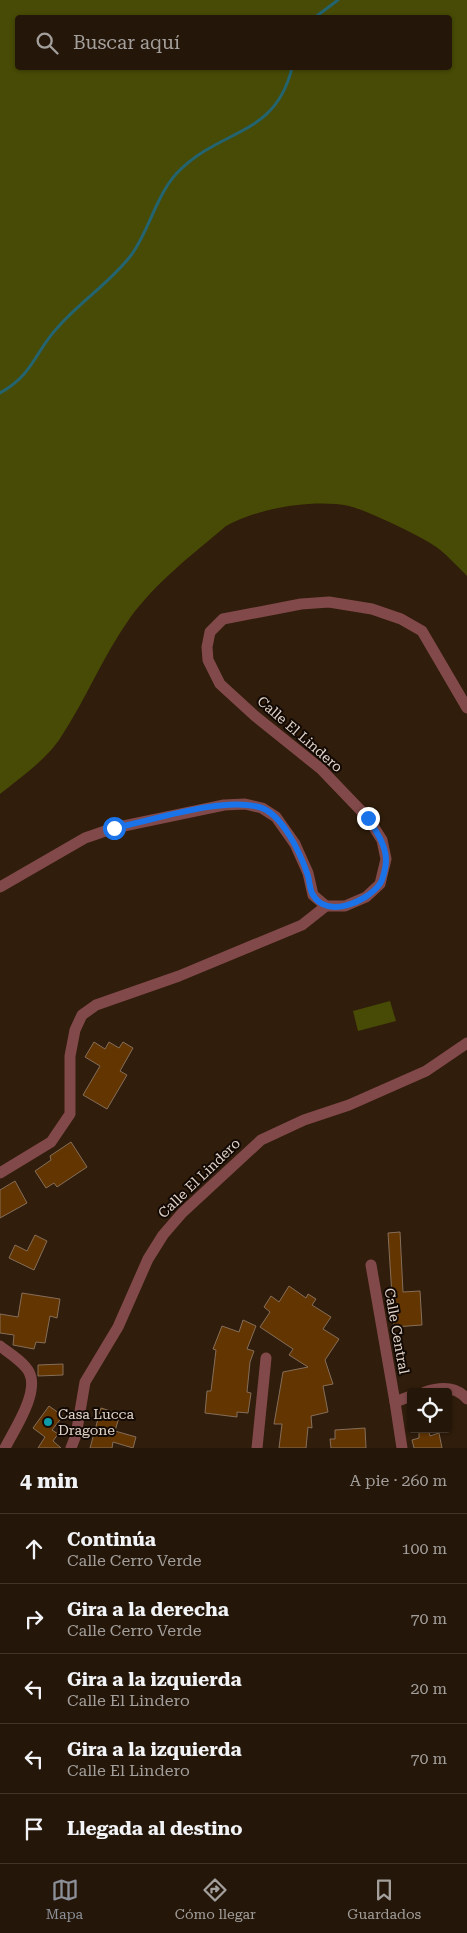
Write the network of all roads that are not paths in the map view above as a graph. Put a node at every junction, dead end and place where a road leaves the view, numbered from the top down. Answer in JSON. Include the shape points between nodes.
{"nodes":[{"id":1,"x":467,"y":708,"type":"edge"},
{"id":2,"x":0,"y":887,"type":"edge"},
{"id":3,"x":326,"y":906,"type":"junction"},
{"id":4,"x":467,"y":1043,"type":"edge"},
{"id":5,"x":0,"y":1173,"type":"edge"},
{"id":6,"x":371,"y":1265,"type":"dead end"},
{"id":7,"x":0,"y":1346,"type":"edge"},
{"id":8,"x":266,"y":1358,"type":"dead end"},
{"id":9,"x":452,"y":1390,"type":"edge"},
{"id":10,"x":407,"y":1398,"type":"edge"},
{"id":11,"x":467,"y":1399,"type":"edge"},
{"id":12,"x":395,"y":1402,"type":"junction"},
{"id":13,"x":5,"y":1448,"type":"edge"},
{"id":14,"x":71,"y":1448,"type":"edge"},
{"id":15,"x":257,"y":1448,"type":"edge"},
{"id":16,"x":402,"y":1448,"type":"edge"}],
"edges":[{"from":1,"to":3,"type":"street","name":"Calle El Lindero","via":[[422,631],[401,618],[372,609],[329,602],[301,604],[223,619],[210,632],[208,660],[220,684],[321,769],[368,818],[382,840],[386,860],[380,884],[366,897],[345,906]]},
{"from":2,"to":3,"type":"street","via":[[85,838],[114,828],[224,805],[245,804],[262,808],[276,817],[295,844],[308,873],[313,895]]},
{"from":3,"to":5,"type":"street","via":[[302,925],[179,976],[96,1005],[82,1015],[75,1030],[70,1056],[70,1114],[51,1142]]},
{"from":4,"to":14,"type":"street","name":"Calle El Lindero","via":[[426,1071],[261,1140],[182,1213],[148,1259],[118,1327],[85,1382]]},
{"from":6,"to":12,"type":"street","name":"Calle Central"},
{"from":7,"to":13,"type":"street","via":[[29,1372],[32,1382],[29,1402]]},
{"from":8,"to":15,"type":"street"},
{"from":9,"to":11,"type":"street"},
{"from":10,"to":12,"type":"street"},
{"from":12,"to":16,"type":"street","name":"Calle Central"}]}
